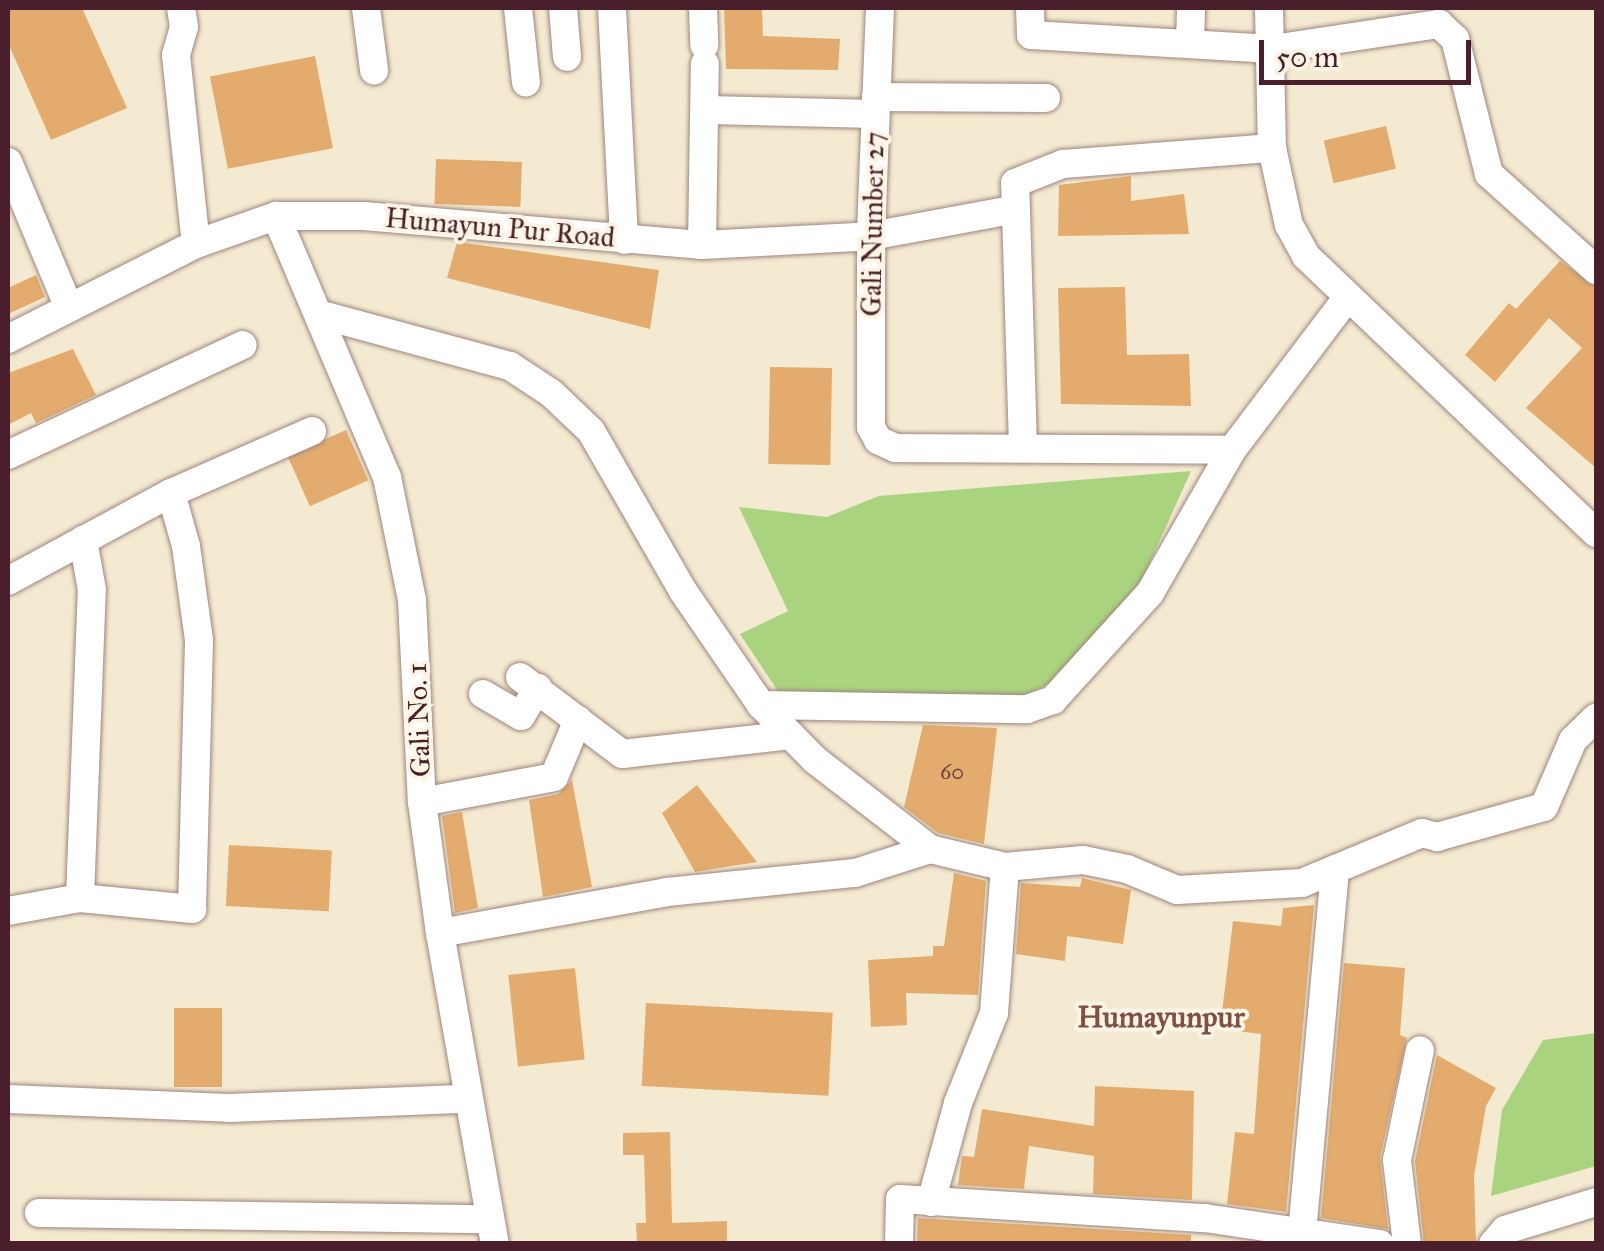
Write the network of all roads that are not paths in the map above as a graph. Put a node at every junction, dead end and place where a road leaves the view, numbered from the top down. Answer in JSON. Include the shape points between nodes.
{"nodes":[{"id":1,"x":181,"y":8,"type":"edge"},
{"id":2,"x":366,"y":8,"type":"edge"},
{"id":3,"x":518,"y":8,"type":"edge"},
{"id":4,"x":564,"y":8,"type":"edge"},
{"id":5,"x":612,"y":8,"type":"edge"},
{"id":6,"x":703,"y":8,"type":"edge"},
{"id":7,"x":880,"y":8,"type":"edge"},
{"id":8,"x":1191,"y":8,"type":"edge"},
{"id":9,"x":1269,"y":8,"type":"edge"},
{"id":10,"x":1031,"y":22,"type":"edge"},
{"id":11,"x":1190,"y":41,"type":"junction"},
{"id":12,"x":1273,"y":49,"type":"junction"},
{"id":13,"x":566,"y":58,"type":"dead end"},
{"id":14,"x":374,"y":70,"type":"dead end"},
{"id":15,"x":526,"y":83,"type":"dead end"},
{"id":16,"x":1046,"y":98,"type":"dead end"},
{"id":17,"x":876,"y":105,"type":"junction"},
{"id":18,"x":707,"y":110,"type":"junction"},
{"id":19,"x":1272,"y":148,"type":"junction"},
{"id":20,"x":8,"y":162,"type":"edge"},
{"id":21,"x":1016,"y":209,"type":"junction"},
{"id":22,"x":276,"y":216,"type":"junction"},
{"id":23,"x":871,"y":236,"type":"junction"},
{"id":24,"x":624,"y":240,"type":"junction"},
{"id":25,"x":196,"y":244,"type":"junction"},
{"id":26,"x":702,"y":245,"type":"junction"},
{"id":27,"x":1596,"y":270,"type":"edge"},
{"id":28,"x":1346,"y":299,"type":"junction"},
{"id":29,"x":69,"y":308,"type":"junction"},
{"id":30,"x":322,"y":314,"type":"junction"},
{"id":31,"x":8,"y":339,"type":"edge"},
{"id":32,"x":243,"y":345,"type":"dead end"},
{"id":33,"x":312,"y":431,"type":"dead end"},
{"id":34,"x":1023,"y":447,"type":"junction"},
{"id":35,"x":1232,"y":450,"type":"junction"},
{"id":36,"x":8,"y":455,"type":"edge"},
{"id":37,"x":170,"y":493,"type":"junction"},
{"id":38,"x":1596,"y":533,"type":"edge"},
{"id":39,"x":83,"y":540,"type":"junction"},
{"id":40,"x":8,"y":581,"type":"edge"},
{"id":41,"x":483,"y":694,"type":"dead end"},
{"id":42,"x":761,"y":705,"type":"junction"},
{"id":43,"x":1596,"y":718,"type":"edge"},
{"id":44,"x":578,"y":720,"type":"junction"},
{"id":45,"x":791,"y":735,"type":"junction"},
{"id":46,"x":422,"y":802,"type":"junction"},
{"id":47,"x":930,"y":849,"type":"junction"},
{"id":48,"x":1005,"y":867,"type":"junction"},
{"id":49,"x":1335,"y":870,"type":"junction"},
{"id":50,"x":80,"y":898,"type":"junction"},
{"id":51,"x":8,"y":911,"type":"edge"},
{"id":52,"x":440,"y":934,"type":"junction"},
{"id":53,"x":1420,"y":1050,"type":"dead end"},
{"id":54,"x":468,"y":1098,"type":"junction"},
{"id":55,"x":8,"y":1099,"type":"edge"},
{"id":56,"x":931,"y":1202,"type":"junction"},
{"id":57,"x":1596,"y":1202,"type":"edge"},
{"id":58,"x":39,"y":1213,"type":"dead end"},
{"id":59,"x":1204,"y":1231,"type":"edge"},
{"id":60,"x":493,"y":1232,"type":"edge"},
{"id":61,"x":1302,"y":1236,"type":"edge"},
{"id":62,"x":899,"y":1244,"type":"edge"},
{"id":63,"x":1380,"y":1244,"type":"edge"},
{"id":64,"x":1407,"y":1244,"type":"edge"},
{"id":65,"x":1493,"y":1244,"type":"edge"}],
"edges":[{"from":1,"to":25,"type":"street","via":[[176,55]]},
{"from":2,"to":14,"type":"street"},
{"from":3,"to":15,"type":"street"},
{"from":4,"to":13,"type":"street"},
{"from":5,"to":24,"type":"street"},
{"from":6,"to":18,"type":"street"},
{"from":7,"to":17,"type":"street","name":"Gali Number 27"},
{"from":8,"to":11,"type":"street"},
{"from":9,"to":12,"type":"street"},
{"from":10,"to":11,"type":"street"},
{"from":11,"to":12,"type":"street"},
{"from":12,"to":19,"type":"street"},
{"from":12,"to":27,"type":"street","via":[[1446,28],[1455,40],[1489,174]]},
{"from":16,"to":17,"type":"street"},
{"from":17,"to":18,"type":"street"},
{"from":17,"to":23,"type":"street","name":"Gali Number 27"},
{"from":18,"to":26,"type":"street"},
{"from":19,"to":21,"type":"street","via":[[1062,164],[1015,183]]},
{"from":19,"to":28,"type":"street","via":[[1289,224],[1306,256]]},
{"from":20,"to":29,"type":"street"},
{"from":21,"to":23,"type":"street","name":"Humayun Pur Road"},
{"from":21,"to":34,"type":"street"},
{"from":22,"to":24,"type":"street","name":"Humayun Pur Road","via":[[364,216]]},
{"from":22,"to":25,"type":"street","name":"Humayun Pur Road"},
{"from":22,"to":30,"type":"street","name":"Gali No. 1"},
{"from":23,"to":26,"type":"street","name":"Humayun Pur Road"},
{"from":23,"to":34,"type":"street","name":"Gali Number 27","via":[[871,427],[878,440],[895,448]]},
{"from":24,"to":26,"type":"street","name":"Humayun Pur Road"},
{"from":25,"to":29,"type":"street","name":"Humayun Pur Road"},
{"from":28,"to":35,"type":"street"},
{"from":28,"to":38,"type":"street"},
{"from":29,"to":31,"type":"street","name":"Humayun Pur Road"},
{"from":30,"to":42,"type":"street","via":[[510,366],[551,393],[591,431],[684,591]]},
{"from":30,"to":46,"type":"street","name":"Gali No. 1","via":[[386,478],[412,600]]},
{"from":32,"to":36,"type":"street"},
{"from":33,"to":37,"type":"street"},
{"from":34,"to":35,"type":"street"},
{"from":35,"to":42,"type":"street","via":[[1150,593],[1053,700],[1027,708]]},
{"from":37,"to":39,"type":"street"},
{"from":37,"to":50,"type":"street","via":[[186,546],[199,640],[192,909]]},
{"from":39,"to":40,"type":"street"},
{"from":39,"to":50,"type":"street","via":[[92,590]]},
{"from":41,"to":44,"type":"street","via":[[521,716],[530,682]]},
{"from":42,"to":45,"type":"street"},
{"from":43,"to":49,"type":"street","via":[[1573,740],[1544,807],[1437,837],[1422,833]]},
{"from":44,"to":45,"type":"street","via":[[622,754]]},
{"from":44,"to":46,"type":"street","via":[[554,776]]},
{"from":45,"to":47,"type":"street"},
{"from":46,"to":52,"type":"street","name":"Gali No. 1"},
{"from":47,"to":48,"type":"street"},
{"from":47,"to":52,"type":"street","via":[[855,872],[666,892]]},
{"from":48,"to":49,"type":"street","via":[[1083,860],[1177,890],[1302,883]]},
{"from":48,"to":56,"type":"street","via":[[994,1013],[958,1103]]},
{"from":49,"to":61,"type":"street"},
{"from":50,"to":51,"type":"street"},
{"from":52,"to":54,"type":"street","name":"Gali No. 1"},
{"from":53,"to":64,"type":"street","via":[[1397,1160]]},
{"from":54,"to":55,"type":"street","via":[[229,1108]]},
{"from":54,"to":60,"type":"street","name":"Gali No. 1"},
{"from":56,"to":59,"type":"street"},
{"from":56,"to":62,"type":"street","via":[[900,1199]]},
{"from":57,"to":65,"type":"street","via":[[1505,1230]]},
{"from":58,"to":60,"type":"street"},
{"from":59,"to":61,"type":"street"},
{"from":61,"to":63,"type":"street"}]}
